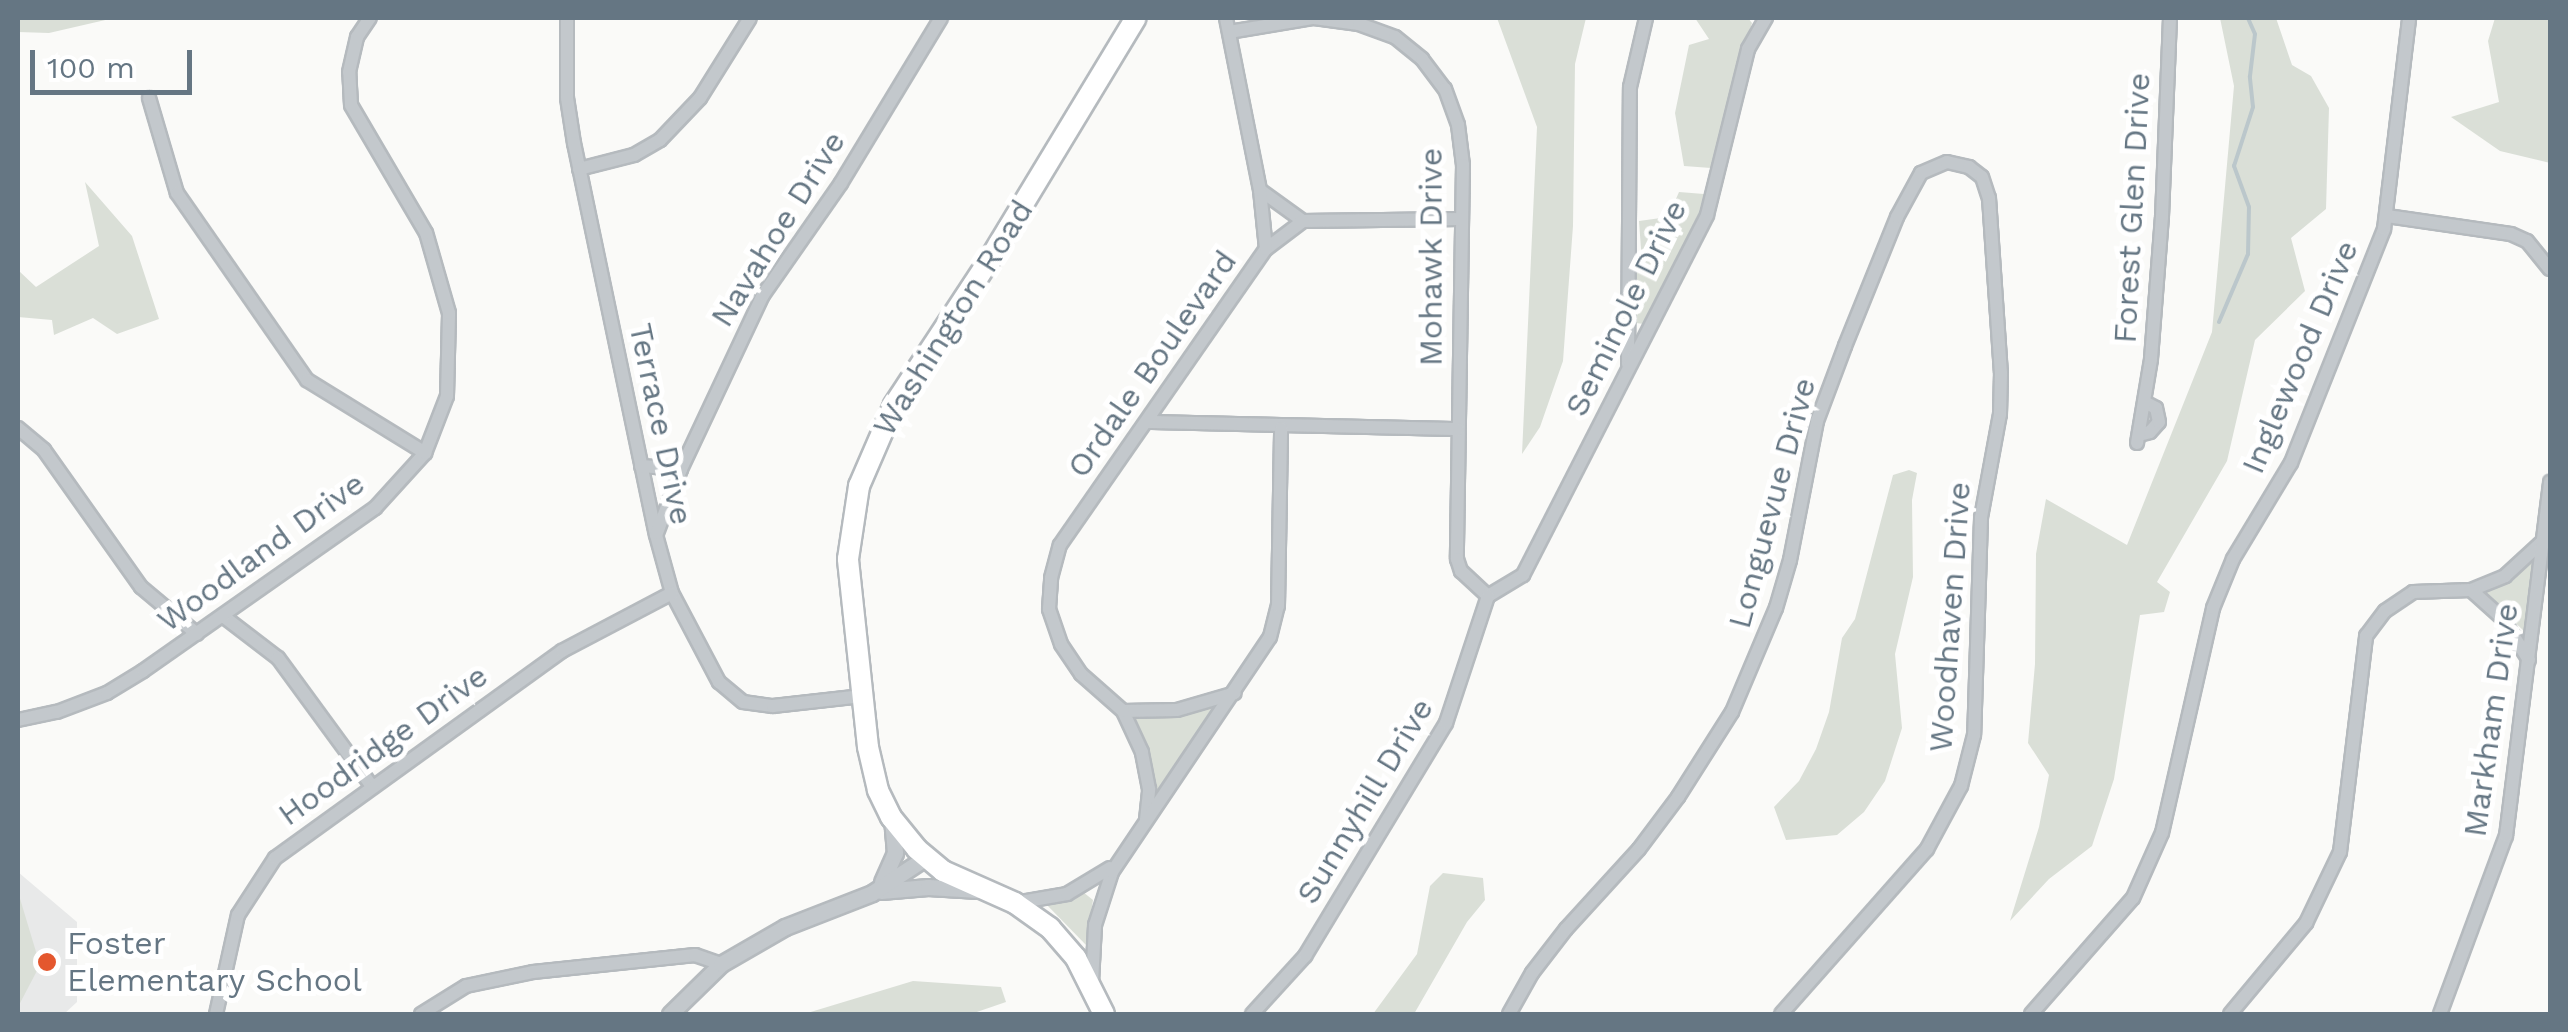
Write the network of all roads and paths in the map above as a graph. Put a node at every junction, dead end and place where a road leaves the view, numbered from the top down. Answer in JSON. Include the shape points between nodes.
{"nodes":[{"id":1,"x":370,"y":18,"type":"edge"},
{"id":2,"x":567,"y":18,"type":"edge"},
{"id":3,"x":750,"y":18,"type":"edge"},
{"id":4,"x":941,"y":18,"type":"edge"},
{"id":5,"x":1136,"y":18,"type":"edge"},
{"id":6,"x":1646,"y":18,"type":"edge"},
{"id":7,"x":1766,"y":18,"type":"edge"},
{"id":8,"x":2170,"y":18,"type":"edge"},
{"id":9,"x":2409,"y":18,"type":"edge"},
{"id":10,"x":1228,"y":25,"type":"edge"},
{"id":11,"x":150,"y":98,"type":"dead end"},
{"id":12,"x":1969,"y":167,"type":"joint"},
{"id":13,"x":579,"y":169,"type":"junction"},
{"id":14,"x":1260,"y":190,"type":"junction"},
{"id":15,"x":2387,"y":216,"type":"junction"},
{"id":16,"x":1460,"y":219,"type":"junction"},
{"id":17,"x":1303,"y":221,"type":"junction"},
{"id":18,"x":1266,"y":249,"type":"junction"},
{"id":19,"x":2550,"y":269,"type":"edge"},
{"id":20,"x":1628,"y":367,"type":"junction"},
{"id":21,"x":1147,"y":422,"type":"junction"},
{"id":22,"x":18,"y":428,"type":"edge"},
{"id":23,"x":1281,"y":428,"type":"junction"},
{"id":24,"x":1458,"y":429,"type":"junction"},
{"id":25,"x":2138,"y":439,"type":"dead end"},
{"id":26,"x":425,"y":453,"type":"junction"},
{"id":27,"x":641,"y":466,"type":"junction"},
{"id":28,"x":681,"y":469,"type":"junction"},
{"id":29,"x":2550,"y":482,"type":"edge"},
{"id":30,"x":656,"y":535,"type":"junction"},
{"id":31,"x":2544,"y":540,"type":"junction"},
{"id":32,"x":2471,"y":590,"type":"junction"},
{"id":33,"x":672,"y":594,"type":"junction"},
{"id":34,"x":1488,"y":596,"type":"junction"},
{"id":35,"x":222,"y":616,"type":"junction"},
{"id":36,"x":196,"y":634,"type":"junction"},
{"id":37,"x":2529,"y":660,"type":"junction"},
{"id":38,"x":1234,"y":694,"type":"junction"},
{"id":39,"x":862,"y":696,"type":"junction"},
{"id":40,"x":1122,"y":711,"type":"junction"},
{"id":41,"x":18,"y":720,"type":"edge"},
{"id":42,"x":371,"y":786,"type":"junction"},
{"id":43,"x":891,"y":817,"type":"junction"},
{"id":44,"x":1146,"y":820,"type":"junction"},
{"id":45,"x":925,"y":858,"type":"junction"},
{"id":46,"x":1119,"y":859,"type":"junction"},
{"id":47,"x":980,"y":890,"type":"junction"},
{"id":48,"x":872,"y":892,"type":"junction"},
{"id":49,"x":1015,"y":904,"type":"junction"},
{"id":50,"x":720,"y":964,"type":"junction"},
{"id":51,"x":1092,"y":988,"type":"junction"},
{"id":52,"x":216,"y":1014,"type":"edge"},
{"id":53,"x":421,"y":1014,"type":"edge"},
{"id":54,"x":670,"y":1014,"type":"edge"},
{"id":55,"x":1104,"y":1014,"type":"edge"},
{"id":56,"x":1252,"y":1014,"type":"edge"},
{"id":57,"x":1509,"y":1014,"type":"edge"},
{"id":58,"x":1781,"y":1014,"type":"edge"},
{"id":59,"x":2031,"y":1014,"type":"edge"},
{"id":60,"x":2230,"y":1014,"type":"edge"},
{"id":61,"x":2440,"y":1014,"type":"edge"}],
"edges":[{"from":1,"to":26,"type":"street","name":"Woodland Drive","via":[[348,72],[351,105],[426,232],[449,314],[447,396]]},
{"from":2,"to":13,"type":"street","name":"Terrace Drive","via":[[567,98]]},
{"from":3,"to":13,"type":"street","via":[[700,98],[660,140],[634,155]]},
{"from":4,"to":28,"type":"street","name":"Navahoe Drive","via":[[763,295]]},
{"from":5,"to":39,"type":"main road","name":"Washington Road","via":[[988,262],[904,385],[865,467],[848,560]]},
{"from":6,"to":20,"type":"street","via":[[1630,87]]},
{"from":7,"to":20,"type":"street","name":"Seminole Drive","via":[[1748,49],[1707,215]]},
{"from":8,"to":25,"type":"street","name":"Forest Glen Drive","via":[[2162,217]]},
{"from":9,"to":15,"type":"street","name":"Inglewood Drive"},
{"from":10,"to":14,"type":"street","name":"Ordale Boulevard"},
{"from":10,"to":16,"type":"street","name":"Mohawk Drive","via":[[1314,18],[1359,24],[1395,37],[1422,58],[1444,88],[1458,125]]},
{"from":11,"to":26,"type":"street","via":[[177,193],[307,380]]},
{"from":12,"to":57,"type":"street","name":"Longuevue Drive","via":[[1933,164],[1898,217],[1817,421],[1790,560],[1732,712],[1640,850],[1566,929]]},
{"from":12,"to":58,"type":"street","name":"Woodhaven Drive","via":[[1982,177],[1989,198],[2001,373],[1981,518],[1976,712],[1968,760],[1952,808],[1927,849]]},
{"from":13,"to":27,"type":"street","name":"Terrace Drive"},
{"from":14,"to":17,"type":"street"},
{"from":14,"to":18,"type":"street","name":"Ordale Boulevard"},
{"from":15,"to":19,"type":"street","via":[[2511,234],[2527,241]]},
{"from":15,"to":59,"type":"street","name":"Inglewood Drive","via":[[2291,463],[2233,559],[2212,608],[2162,834],[2148,866],[2133,898]]},
{"from":16,"to":17,"type":"street"},
{"from":16,"to":24,"type":"street","name":"Mohawk Drive"},
{"from":17,"to":18,"type":"street"},
{"from":18,"to":21,"type":"street","name":"Ordale Boulevard"},
{"from":20,"to":34,"type":"street","name":"Seminole Drive","via":[[1522,575]]},
{"from":21,"to":23,"type":"street"},
{"from":21,"to":40,"type":"street","name":"Ordale Boulevard","via":[[1060,545],[1051,578],[1049,608],[1061,644],[1081,674]]},
{"from":22,"to":36,"type":"street","via":[[44,450],[141,587]]},
{"from":23,"to":24,"type":"street"},
{"from":23,"to":38,"type":"street","via":[[1275,623]]},
{"from":24,"to":34,"type":"street","name":"Mohawk Drive","via":[[1456,559]]},
{"from":26,"to":35,"type":"street","name":"Woodland Drive","via":[[374,508]]},
{"from":27,"to":28,"type":"street"},
{"from":27,"to":30,"type":"street","name":"Terrace Drive"},
{"from":28,"to":30,"type":"street","name":"Navahoe Drive"},
{"from":29,"to":31,"type":"street","name":"Markham Drive"},
{"from":30,"to":33,"type":"street","name":"Terrace Drive"},
{"from":31,"to":32,"type":"street","via":[[2506,576]]},
{"from":31,"to":37,"type":"street","name":"Markham Drive"},
{"from":32,"to":37,"type":"street","via":[[2502,618]]},
{"from":32,"to":60,"type":"street","via":[[2413,592],[2385,611],[2366,636],[2340,852],[2306,923]]},
{"from":33,"to":39,"type":"street","name":"Terrace Drive","via":[[719,682],[743,702],[773,706]]},
{"from":33,"to":42,"type":"street","name":"Hoodridge Drive","via":[[562,650]]},
{"from":34,"to":56,"type":"street","name":"Sunnyhill Drive","via":[[1446,723],[1305,956]]},
{"from":35,"to":36,"type":"street","name":"Woodland Drive"},
{"from":35,"to":42,"type":"street","via":[[278,658]]},
{"from":36,"to":41,"type":"street","name":"Woodland Drive","via":[[107,693]]},
{"from":37,"to":61,"type":"street","name":"Markham Drive","via":[[2506,836]]},
{"from":38,"to":40,"type":"street","via":[[1176,710]]},
{"from":38,"to":44,"type":"street"},
{"from":39,"to":43,"type":"main road","name":"Washington Road","via":[[870,762]]},
{"from":40,"to":44,"type":"street","name":"Ordale Boulevard","via":[[1142,752]]},
{"from":42,"to":52,"type":"street","name":"Hoodridge Drive","via":[[303,835],[252,887],[229,942]]},
{"from":43,"to":45,"type":"main road","name":"Washington Road"},
{"from":43,"to":48,"type":"street","via":[[894,862]]},
{"from":44,"to":46,"type":"street"},
{"from":45,"to":47,"type":"main road","name":"Washington Road"},
{"from":45,"to":48,"type":"street"},
{"from":46,"to":49,"type":"street","via":[[1078,890]]},
{"from":46,"to":51,"type":"street","via":[[1098,911]]},
{"from":47,"to":48,"type":"street"},
{"from":47,"to":49,"type":"main road","name":"Washington Road"},
{"from":48,"to":50,"type":"street","via":[[785,927]]},
{"from":49,"to":51,"type":"main road","name":"Washington Road","via":[[1060,937]]},
{"from":50,"to":53,"type":"street","via":[[695,954],[533,972],[466,986]]},
{"from":50,"to":54,"type":"street"},
{"from":51,"to":55,"type":"main road","name":"Washington Road"}]}
